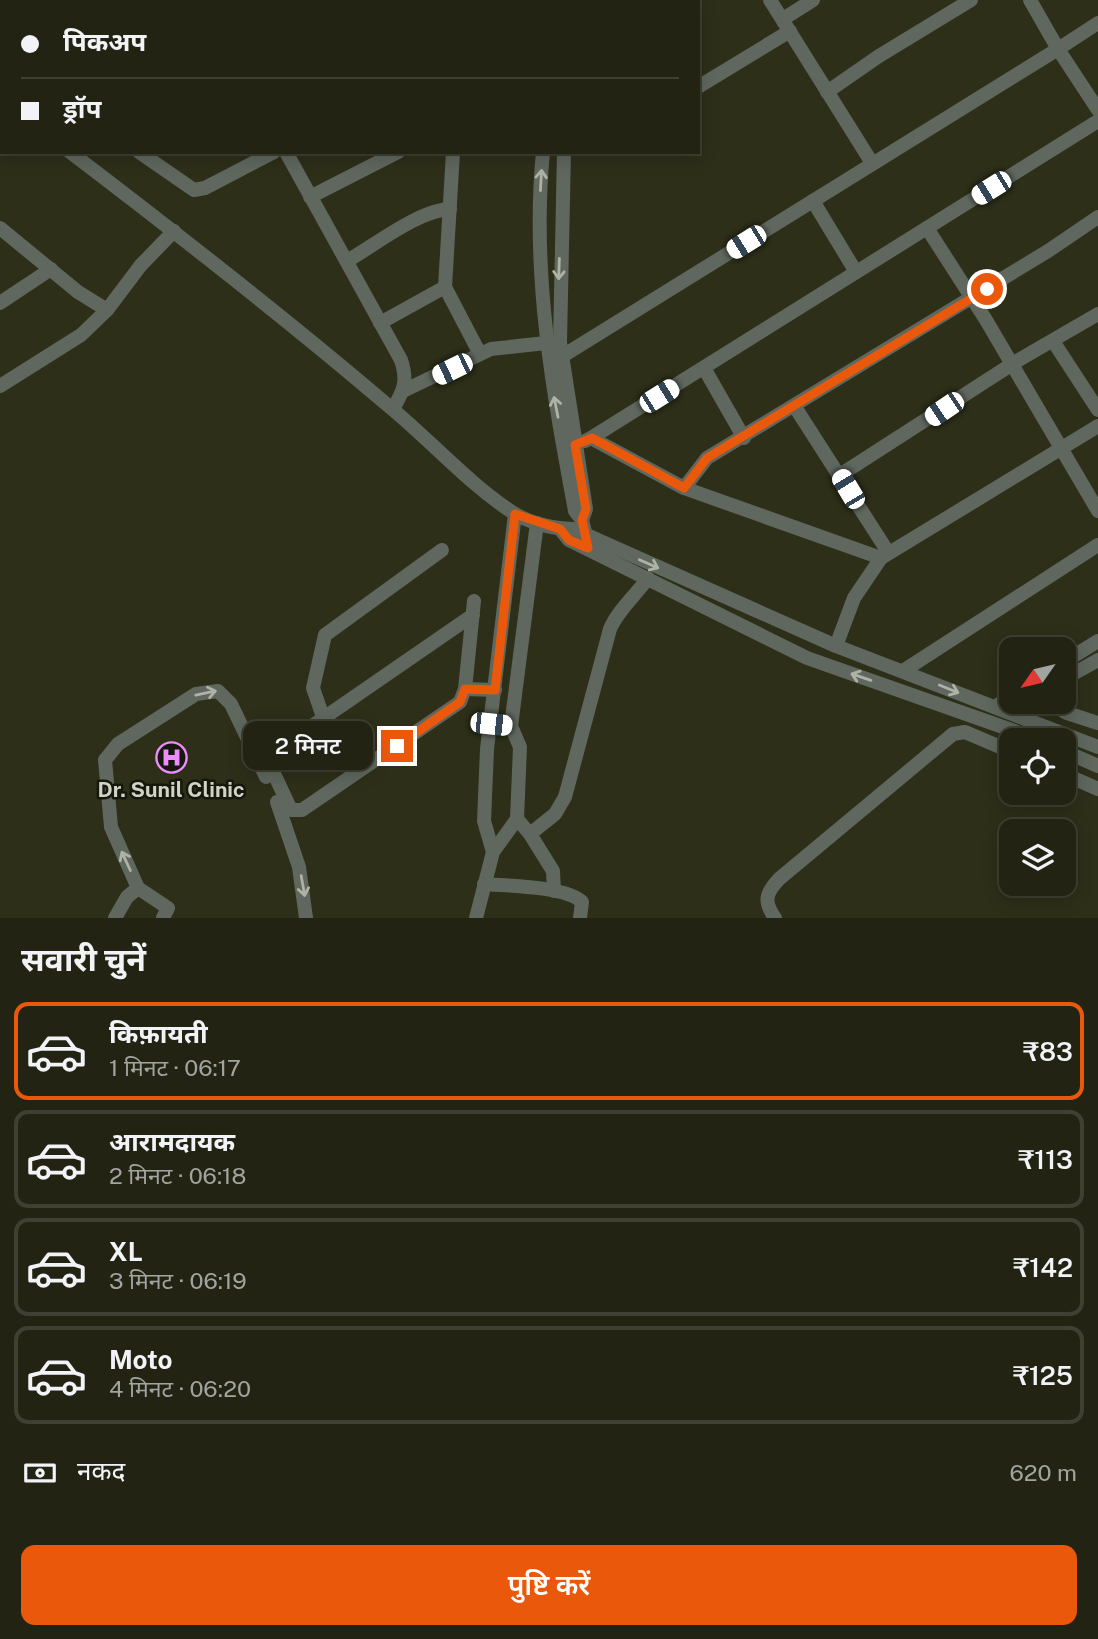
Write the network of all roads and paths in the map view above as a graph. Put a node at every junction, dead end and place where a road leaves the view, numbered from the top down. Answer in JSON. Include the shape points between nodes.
{"nodes":[{"id":1,"x":770,"y":0,"type":"edge"},
{"id":2,"x":813,"y":0,"type":"edge"},
{"id":3,"x":971,"y":0,"type":"edge"},
{"id":4,"x":1030,"y":0,"type":"edge"},
{"id":5,"x":1098,"y":23,"type":"edge"},
{"id":6,"x":787,"y":25,"type":"junction"},
{"id":7,"x":1058,"y":49,"type":"junction"},
{"id":8,"x":700,"y":86,"type":"edge"},
{"id":9,"x":827,"y":92,"type":"junction"},
{"id":10,"x":1098,"y":110,"type":"edge"},
{"id":11,"x":1098,"y":121,"type":"edge"},
{"id":12,"x":73,"y":154,"type":"edge"},
{"id":13,"x":142,"y":154,"type":"edge"},
{"id":14,"x":270,"y":154,"type":"edge"},
{"id":15,"x":287,"y":154,"type":"edge"},
{"id":16,"x":394,"y":154,"type":"edge"},
{"id":17,"x":453,"y":154,"type":"edge"},
{"id":18,"x":543,"y":154,"type":"edge"},
{"id":19,"x":564,"y":154,"type":"edge"},
{"id":20,"x":872,"y":163,"type":"junction"},
{"id":21,"x":310,"y":197,"type":"junction"},
{"id":22,"x":813,"y":201,"type":"junction"},
{"id":23,"x":450,"y":209,"type":"junction"},
{"id":24,"x":1098,"y":217,"type":"edge"},
{"id":25,"x":927,"y":228,"type":"junction"},
{"id":26,"x":174,"y":231,"type":"junction"},
{"id":27,"x":2,"y":232,"type":"edge"},
{"id":28,"x":347,"y":261,"type":"junction"},
{"id":29,"x":51,"y":268,"type":"junction"},
{"id":30,"x":856,"y":272,"type":"junction"},
{"id":31,"x":445,"y":287,"type":"junction"},
{"id":32,"x":971,"y":298,"type":"junction"},
{"id":33,"x":0,"y":303,"type":"edge"},
{"id":34,"x":107,"y":310,"type":"junction"},
{"id":35,"x":1098,"y":314,"type":"edge"},
{"id":36,"x":380,"y":323,"type":"junction"},
{"id":37,"x":1054,"y":341,"type":"junction"},
{"id":38,"x":553,"y":342,"type":"junction"},
{"id":39,"x":480,"y":354,"type":"junction"},
{"id":40,"x":561,"y":357,"type":"junction"},
{"id":41,"x":1012,"y":365,"type":"junction"},
{"id":42,"x":704,"y":368,"type":"junction"},
{"id":43,"x":0,"y":386,"type":"edge"},
{"id":44,"x":403,"y":391,"type":"junction"},
{"id":45,"x":796,"y":407,"type":"junction"},
{"id":46,"x":393,"y":409,"type":"junction"},
{"id":47,"x":1098,"y":410,"type":"edge"},
{"id":48,"x":1098,"y":426,"type":"edge"},
{"id":49,"x":592,"y":438,"type":"junction"},
{"id":50,"x":744,"y":438,"type":"junction"},
{"id":51,"x":575,"y":445,"type":"junction"},
{"id":52,"x":1060,"y":449,"type":"junction"},
{"id":53,"x":840,"y":475,"type":"junction"},
{"id":54,"x":684,"y":488,"type":"junction"},
{"id":55,"x":1098,"y":511,"type":"edge"},
{"id":56,"x":515,"y":514,"type":"junction"},
{"id":57,"x":582,"y":520,"type":"junction"},
{"id":58,"x":537,"y":523,"type":"junction"},
{"id":59,"x":587,"y":542,"type":"junction"},
{"id":60,"x":1098,"y":545,"type":"edge"},
{"id":61,"x":442,"y":551,"type":"dead end"},
{"id":62,"x":884,"y":555,"type":"junction"},
{"id":63,"x":648,"y":578,"type":"junction"},
{"id":64,"x":1098,"y":641,"type":"edge"},
{"id":65,"x":836,"y":646,"type":"junction"},
{"id":66,"x":1076,"y":655,"type":"edge"},
{"id":67,"x":1098,"y":660,"type":"edge"},
{"id":68,"x":903,"y":670,"type":"junction"},
{"id":69,"x":1076,"y":672,"type":"edge"},
{"id":70,"x":465,"y":689,"type":"junction"},
{"id":71,"x":495,"y":690,"type":"junction"},
{"id":72,"x":999,"y":704,"type":"edge"},
{"id":73,"x":995,"y":707,"type":"junction"},
{"id":74,"x":1036,"y":714,"type":"edge"},
{"id":75,"x":1073,"y":715,"type":"joint"},
{"id":76,"x":323,"y":717,"type":"junction"},
{"id":77,"x":1032,"y":720,"type":"junction"},
{"id":78,"x":1098,"y":723,"type":"edge"},
{"id":79,"x":491,"y":724,"type":"junction"},
{"id":80,"x":511,"y":726,"type":"junction"},
{"id":81,"x":1006,"y":728,"type":"edge"},
{"id":82,"x":1052,"y":728,"type":"edge"},
{"id":83,"x":1065,"y":728,"type":"edge"},
{"id":84,"x":1076,"y":736,"type":"edge"},
{"id":85,"x":1095,"y":742,"type":"edge"},
{"id":86,"x":999,"y":746,"type":"edge"},
{"id":87,"x":1076,"y":756,"type":"edge"},
{"id":88,"x":1098,"y":766,"type":"edge"},
{"id":89,"x":1076,"y":779,"type":"edge"},
{"id":90,"x":1098,"y":789,"type":"edge"},
{"id":91,"x":517,"y":819,"type":"junction"},
{"id":92,"x":530,"y":834,"type":"junction"},
{"id":93,"x":493,"y":852,"type":"junction"},
{"id":94,"x":484,"y":884,"type":"junction"},
{"id":95,"x":138,"y":888,"type":"junction"},
{"id":96,"x":554,"y":891,"type":"junction"},
{"id":97,"x":115,"y":918,"type":"edge"},
{"id":98,"x":163,"y":918,"type":"edge"},
{"id":99,"x":306,"y":918,"type":"edge"},
{"id":100,"x":476,"y":918,"type":"edge"},
{"id":101,"x":580,"y":918,"type":"edge"},
{"id":102,"x":775,"y":918,"type":"edge"}],
"edges":[{"from":1,"to":6,"type":"street"},
{"from":2,"to":6,"type":"street"},
{"from":3,"to":9,"type":"street"},
{"from":4,"to":7,"type":"street"},
{"from":5,"to":7,"type":"street"},
{"from":6,"to":8,"type":"street"},
{"from":6,"to":9,"type":"street"},
{"from":7,"to":10,"type":"street"},
{"from":7,"to":20,"type":"street"},
{"from":9,"to":20,"type":"street"},
{"from":11,"to":25,"type":"street"},
{"from":12,"to":26,"type":"street"},
{"from":13,"to":14,"type":"street","via":[[194,190]]},
{"from":15,"to":21,"type":"street"},
{"from":16,"to":21,"type":"street"},
{"from":17,"to":23,"type":"street"},
{"from":38,"to":18,"type":"street","one_way":true,"via":[[540,183]]},
{"from":19,"to":38,"type":"street","one_way":true},
{"from":20,"to":22,"type":"street"},
{"from":21,"to":28,"type":"street"},
{"from":22,"to":30,"type":"street"},
{"from":22,"to":40,"type":"street"},
{"from":23,"to":28,"type":"street","via":[[412,223]]},
{"from":23,"to":31,"type":"street"},
{"from":24,"to":32,"type":"street"},
{"from":25,"to":30,"type":"street"},
{"from":25,"to":32,"type":"street"},
{"from":26,"to":34,"type":"street"},
{"from":26,"to":46,"type":"street"},
{"from":27,"to":29,"type":"street"},
{"from":28,"to":36,"type":"street"},
{"from":29,"to":33,"type":"street"},
{"from":29,"to":34,"type":"street"},
{"from":30,"to":42,"type":"street"},
{"from":31,"to":36,"type":"street"},
{"from":31,"to":39,"type":"street"},
{"from":32,"to":41,"type":"street"},
{"from":32,"to":45,"type":"street"},
{"from":34,"to":43,"type":"street","via":[[81,335]]},
{"from":35,"to":37,"type":"street"},
{"from":36,"to":44,"type":"street","via":[[407,376]]},
{"from":37,"to":41,"type":"street"},
{"from":37,"to":47,"type":"street"},
{"from":38,"to":39,"type":"street"},
{"from":38,"to":40,"type":"street"},
{"from":57,"to":38,"type":"street","one_way":true,"via":[[575,511]]},
{"from":39,"to":44,"type":"street"},
{"from":40,"to":51,"type":"street"},
{"from":41,"to":52,"type":"street"},
{"from":41,"to":53,"type":"street"},
{"from":42,"to":49,"type":"street"},
{"from":42,"to":50,"type":"street"},
{"from":44,"to":46,"type":"street"},
{"from":45,"to":50,"type":"street"},
{"from":45,"to":53,"type":"street"},
{"from":46,"to":56,"type":"street","via":[[471,483]]},
{"from":48,"to":52,"type":"street"},
{"from":49,"to":51,"type":"street"},
{"from":49,"to":54,"type":"street"},
{"from":50,"to":54,"type":"street","via":[[707,458]]},
{"from":51,"to":57,"type":"street","via":[[586,509]]},
{"from":52,"to":55,"type":"street"},
{"from":52,"to":62,"type":"street"},
{"from":53,"to":62,"type":"street"},
{"from":54,"to":62,"type":"street"},
{"from":56,"to":58,"type":"street"},
{"from":56,"to":71,"type":"street"},
{"from":57,"to":59,"type":"street"},
{"from":58,"to":59,"type":"street","via":[[560,529],[569,540]]},
{"from":58,"to":80,"type":"street"},
{"from":59,"to":63,"type":"street"},
{"from":59,"to":65,"type":"street","one_way":true},
{"from":60,"to":68,"type":"street"},
{"from":61,"to":76,"type":"street","via":[[325,635],[313,688]]},
{"from":62,"to":65,"type":"street","via":[[853,598]]},
{"from":81,"to":63,"type":"street","one_way":true,"via":[[807,658]]},
{"from":63,"to":92,"type":"street","via":[[610,629],[565,797],[555,814]]},
{"from":64,"to":66,"type":"street"},
{"from":65,"to":68,"type":"street"},
{"from":67,"to":69,"type":"street"},
{"from":68,"to":73,"type":"street","one_way":true},
{"from":70,"to":71,"type":"street"},
{"from":70,"to":76,"type":"street","via":[[473,608]]},
{"from":70,"to":76,"type":"street","via":[[460,702],[294,813],[268,759]]},
{"from":71,"to":79,"type":"street"},
{"from":72,"to":73,"type":"street"},
{"from":73,"to":77,"type":"street"},
{"from":74,"to":77,"type":"street"},
{"from":75,"to":78,"type":"street"},
{"from":75,"to":83,"type":"street"},
{"from":77,"to":82,"type":"street"},
{"from":79,"to":80,"type":"street"},
{"from":79,"to":93,"type":"street","via":[[484,821]]},
{"from":80,"to":91,"type":"street","via":[[520,747]]},
{"from":84,"to":85,"type":"street"},
{"from":86,"to":102,"type":"street","via":[[965,732],[953,734],[767,891],[766,902]]},
{"from":87,"to":88,"type":"street"},
{"from":89,"to":90,"type":"street"},
{"from":91,"to":92,"type":"street"},
{"from":91,"to":93,"type":"street"},
{"from":92,"to":96,"type":"street","via":[[553,871]]},
{"from":93,"to":94,"type":"street"},
{"from":94,"to":96,"type":"street"},
{"from":94,"to":100,"type":"street"},
{"from":95,"to":97,"type":"street"},
{"from":95,"to":98,"type":"street","via":[[168,908]]},
{"from":95,"to":99,"type":"street","one_way":true,"via":[[111,827],[105,760],[118,744],[196,694],[218,691],[231,704],[286,822],[299,867]]},
{"from":96,"to":101,"type":"street","via":[[582,902]]}]}
